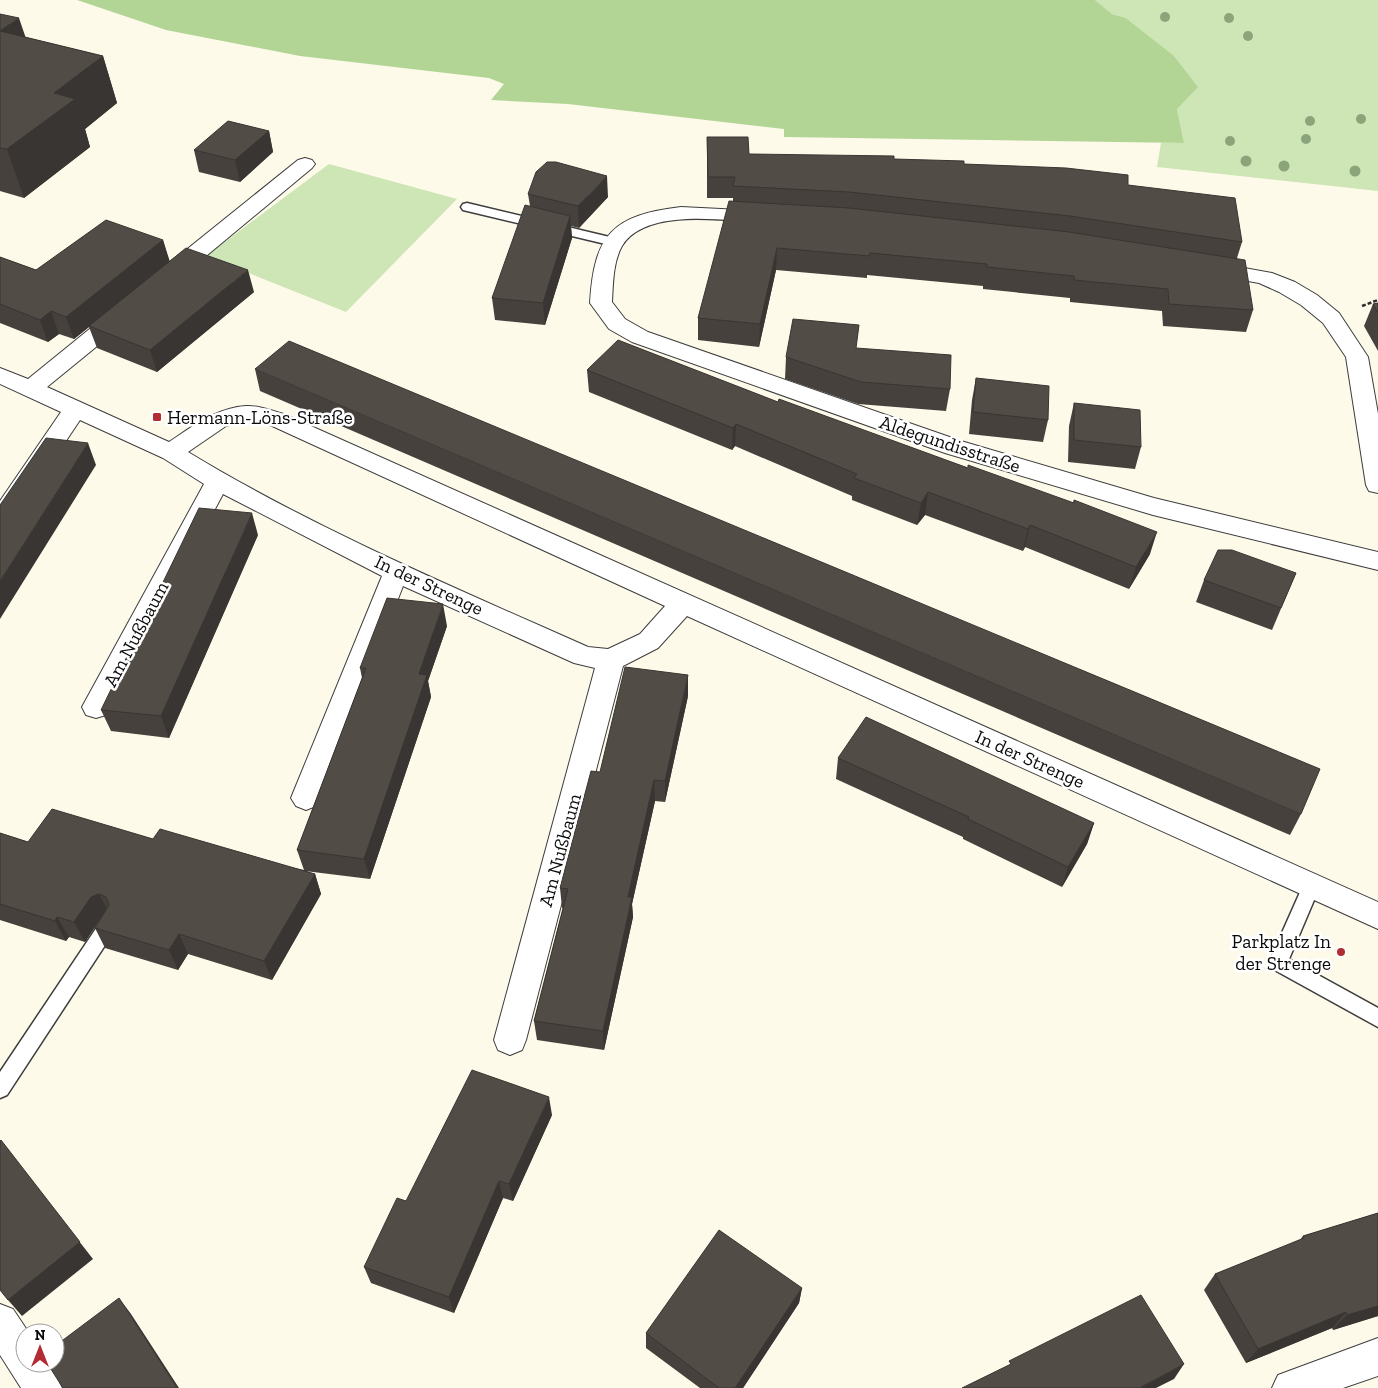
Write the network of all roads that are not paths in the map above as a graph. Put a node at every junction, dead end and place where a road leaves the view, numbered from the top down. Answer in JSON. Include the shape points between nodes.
{"nodes":[{"id":1,"x":305,"y":164,"type":"dead end"},
{"id":2,"x":467,"y":207,"type":"dead end"},
{"id":3,"x":780,"y":218,"type":"edge"},
{"id":4,"x":614,"y":242,"type":"junction"},
{"id":5,"x":1188,"y":265,"type":"edge"},
{"id":6,"x":0,"y":375,"type":"edge"},
{"id":7,"x":31,"y":388,"type":"junction"},
{"id":8,"x":75,"y":409,"type":"junction"},
{"id":9,"x":170,"y":452,"type":"junction"},
{"id":10,"x":218,"y":481,"type":"junction"},
{"id":11,"x":1378,"y":485,"type":"edge"},
{"id":12,"x":0,"y":520,"type":"edge"},
{"id":13,"x":1378,"y":561,"type":"edge"},
{"id":14,"x":396,"y":572,"type":"junction"},
{"id":15,"x":683,"y":603,"type":"junction"},
{"id":16,"x":611,"y":660,"type":"junction"},
{"id":17,"x":96,"y":708,"type":"dead end"},
{"id":18,"x":306,"y":798,"type":"dead end"},
{"id":19,"x":1311,"y":886,"type":"junction"},
{"id":20,"x":1378,"y":914,"type":"edge"},
{"id":21,"x":109,"y":924,"type":"edge"},
{"id":22,"x":1378,"y":1018,"type":"edge"},
{"id":23,"x":510,"y":1040,"type":"dead end"},
{"id":24,"x":0,"y":1089,"type":"edge"},
{"id":25,"x":0,"y":1322,"type":"edge"},
{"id":26,"x":15,"y":1345,"type":"edge"},
{"id":27,"x":1378,"y":1357,"type":"edge"},
{"id":28,"x":33,"y":1373,"type":"edge"},
{"id":29,"x":42,"y":1388,"type":"edge"},
{"id":30,"x":1291,"y":1388,"type":"edge"}],
"edges":[{"from":1,"to":7,"type":"street"},
{"from":2,"to":4,"type":"lane"},
{"from":3,"to":4,"type":"street","name":"Aldegundisstraße","via":[[665,215],[627,228]]},
{"from":4,"to":13,"type":"street","name":"Aldegundisstraße","via":[[604,268],[601,303],[618,324],[640,337],[953,447],[1153,506]]},
{"from":5,"to":11,"type":"street","via":[[1236,272],[1279,284],[1309,300],[1331,318],[1357,357]]},
{"from":6,"to":7,"type":"street","name":"In der Strenge"},
{"from":7,"to":8,"type":"street","name":"In der Strenge"},
{"from":8,"to":9,"type":"street","name":"In der Strenge"},
{"from":8,"to":12,"type":"street"},
{"from":9,"to":10,"type":"street","name":"In der Strenge"},
{"from":9,"to":15,"type":"street","name":"In der Strenge","via":[[218,420],[247,413],[276,420]]},
{"from":10,"to":14,"type":"street","name":"In der Strenge"},
{"from":10,"to":17,"type":"street","name":"Am Nußbaum"},
{"from":14,"to":16,"type":"street","name":"In der Strenge","via":[[584,656]]},
{"from":14,"to":18,"type":"street"},
{"from":15,"to":16,"type":"street","via":[[649,641]]},
{"from":15,"to":19,"type":"street","name":"In der Strenge"},
{"from":16,"to":23,"type":"street","name":"Am Nußbaum"},
{"from":19,"to":20,"type":"street","name":"In der Strenge"},
{"from":19,"to":22,"type":"lane","via":[[1278,962]]},
{"from":21,"to":24,"type":"lane"},
{"from":25,"to":26,"type":"street"},
{"from":27,"to":30,"type":"street"},
{"from":28,"to":29,"type":"street"}]}
